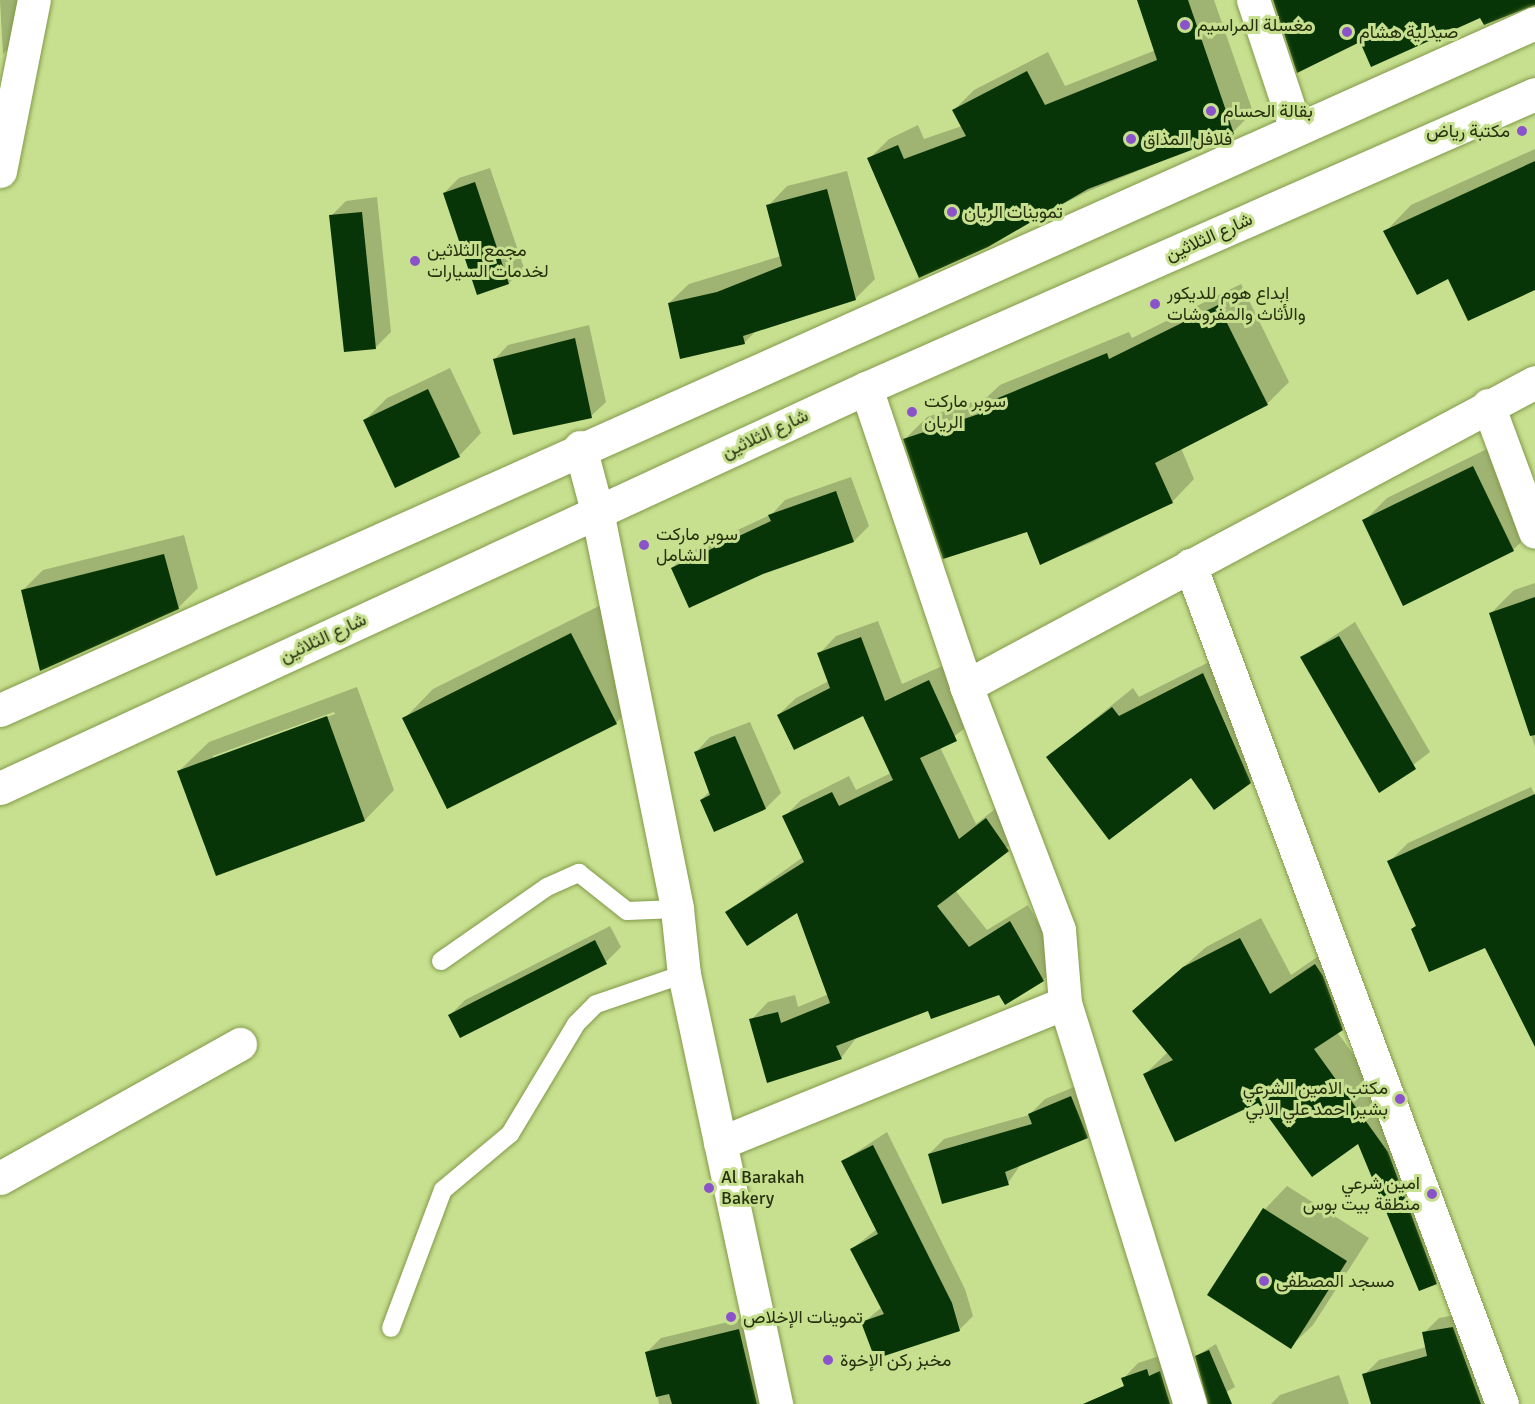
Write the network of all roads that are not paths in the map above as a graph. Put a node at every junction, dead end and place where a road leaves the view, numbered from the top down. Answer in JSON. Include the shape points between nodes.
{"nodes":[{"id":1,"x":34,"y":0,"type":"edge"},
{"id":2,"x":1253,"y":0,"type":"edge"},
{"id":3,"x":1535,"y":23,"type":"edge"},
{"id":4,"x":1535,"y":94,"type":"edge"},
{"id":5,"x":1296,"y":129,"type":"junction"},
{"id":6,"x":0,"y":171,"type":"edge"},
{"id":7,"x":1535,"y":382,"type":"edge"},
{"id":8,"x":867,"y":388,"type":"junction"},
{"id":9,"x":1488,"y":405,"type":"junction"},
{"id":10,"x":580,"y":447,"type":"junction"},
{"id":11,"x":597,"y":511,"type":"junction"},
{"id":12,"x":1535,"y":532,"type":"edge"},
{"id":13,"x":1190,"y":565,"type":"junction"},
{"id":14,"x":966,"y":686,"type":"junction"},
{"id":15,"x":0,"y":710,"type":"edge"},
{"id":16,"x":0,"y":788,"type":"edge"},
{"id":17,"x":677,"y":909,"type":"junction"},
{"id":18,"x":441,"y":961,"type":"dead end"},
{"id":19,"x":684,"y":974,"type":"junction"},
{"id":20,"x":1065,"y":1003,"type":"junction"},
{"id":21,"x":240,"y":1044,"type":"dead end"},
{"id":22,"x":720,"y":1143,"type":"junction"},
{"id":23,"x":0,"y":1178,"type":"edge"},
{"id":24,"x":391,"y":1328,"type":"dead end"},
{"id":25,"x":776,"y":1404,"type":"edge"},
{"id":26,"x":1190,"y":1404,"type":"edge"},
{"id":27,"x":1502,"y":1404,"type":"edge"}],
"edges":[{"from":1,"to":6,"type":"street"},
{"from":2,"to":5,"type":"street"},
{"from":3,"to":5,"type":"street"},
{"from":4,"to":8,"type":"street","name":"شارع الثلاثين"},
{"from":5,"to":10,"type":"street"},
{"from":7,"to":9,"type":"street"},
{"from":8,"to":11,"type":"street","name":"شارع الثلاثين"},
{"from":8,"to":14,"type":"street"},
{"from":9,"to":12,"type":"street"},
{"from":9,"to":13,"type":"street"},
{"from":10,"to":11,"type":"street"},
{"from":10,"to":15,"type":"street"},
{"from":11,"to":16,"type":"street","name":"شارع الثلاثين"},
{"from":11,"to":17,"type":"street"},
{"from":13,"to":14,"type":"street"},
{"from":13,"to":27,"type":"street"},
{"from":14,"to":20,"type":"street","via":[[1059,930]]},
{"from":17,"to":18,"type":"lane","via":[[627,911],[579,873],[547,886]]},
{"from":17,"to":19,"type":"street"},
{"from":19,"to":22,"type":"street"},
{"from":19,"to":24,"type":"lane","via":[[596,1004],[576,1024],[510,1134],[443,1190]]},
{"from":20,"to":22,"type":"street"},
{"from":20,"to":26,"type":"street"},
{"from":21,"to":23,"type":"street"},
{"from":22,"to":25,"type":"street"}]}
